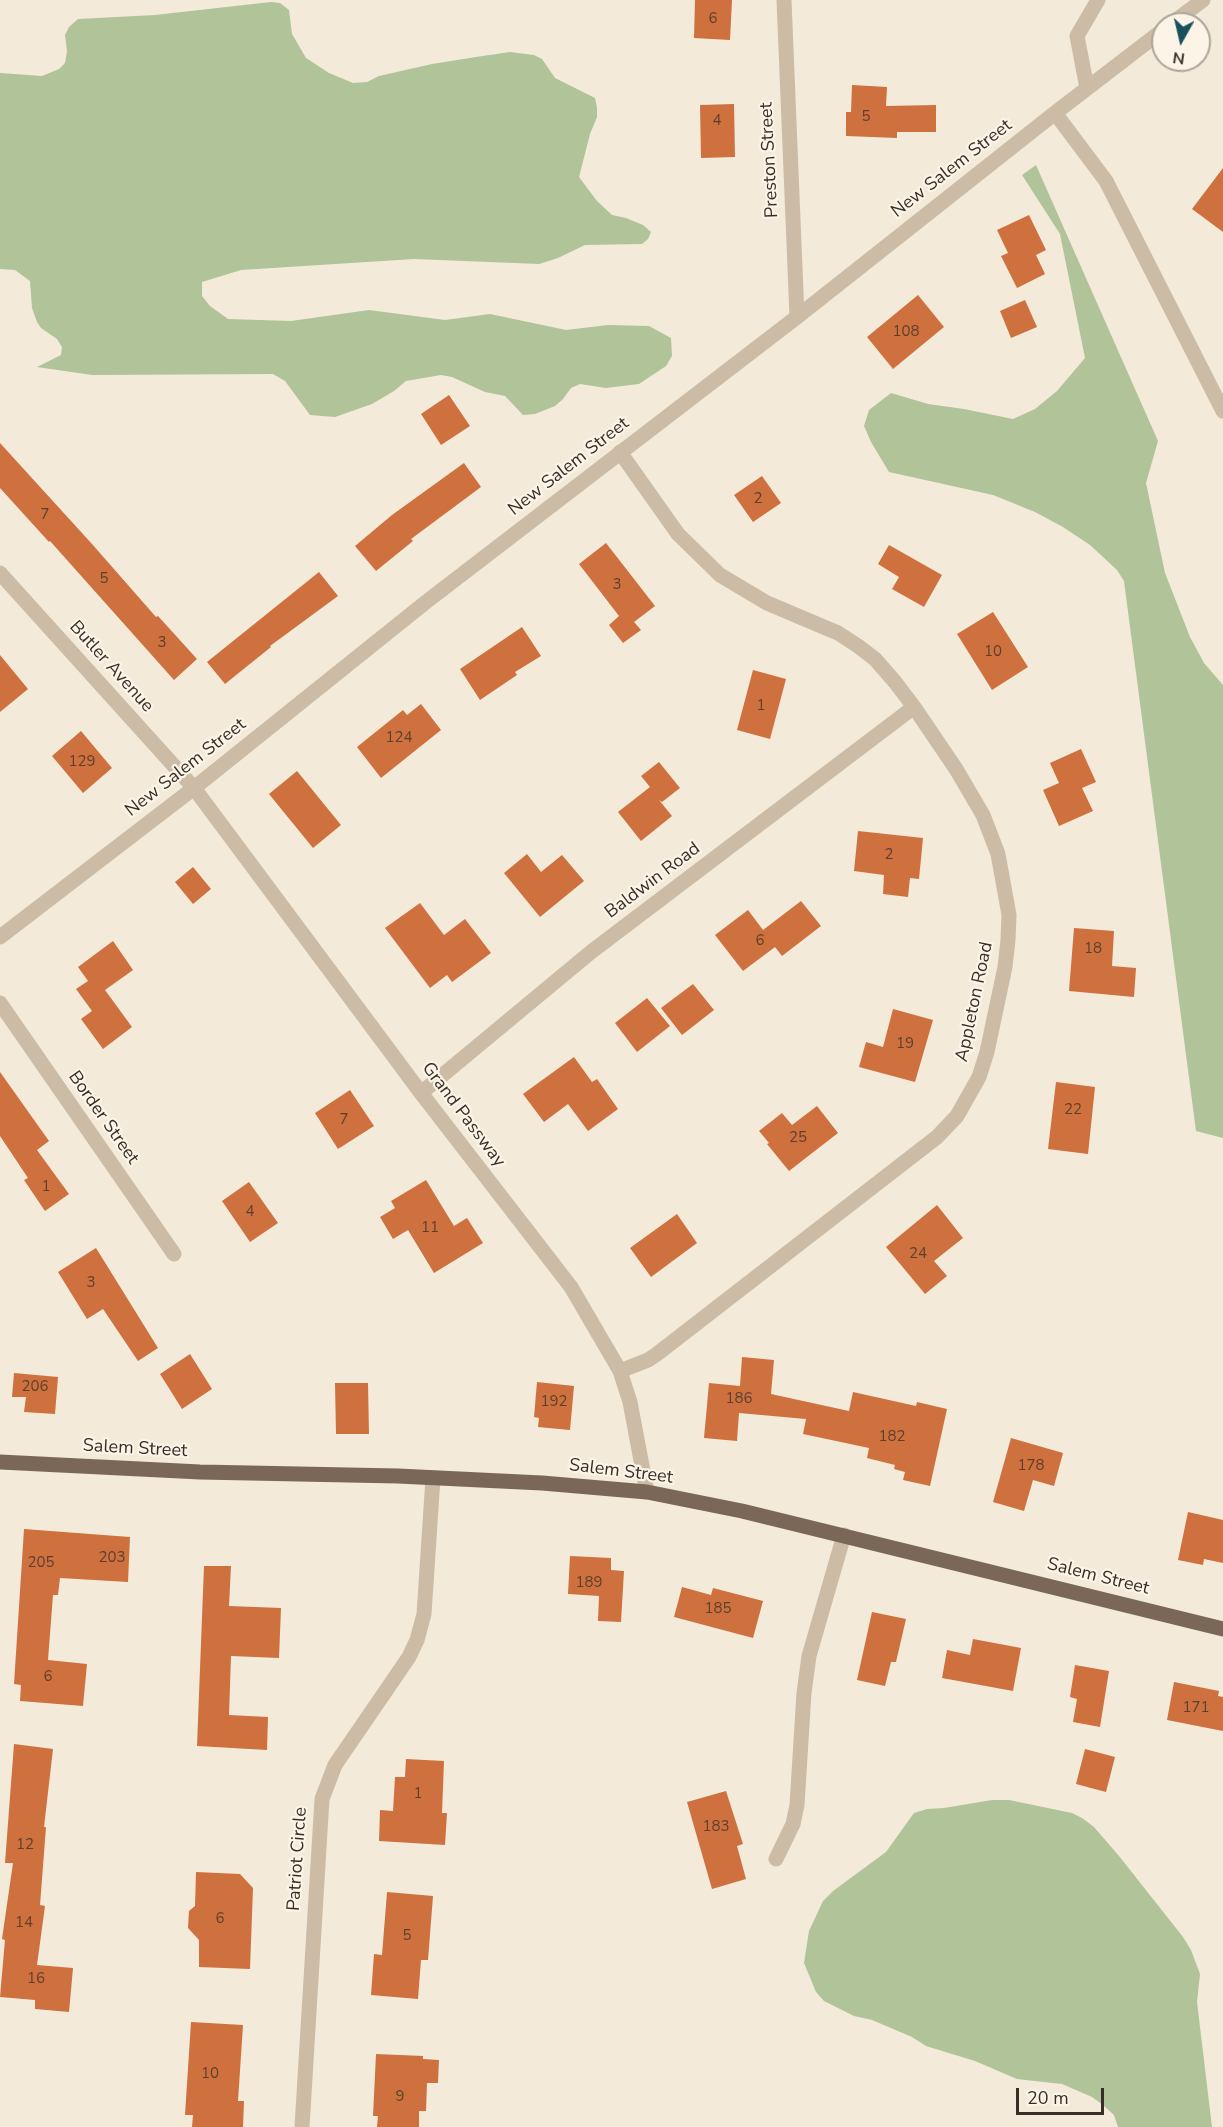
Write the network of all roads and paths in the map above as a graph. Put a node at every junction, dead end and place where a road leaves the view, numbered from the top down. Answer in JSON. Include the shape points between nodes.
{"nodes":[{"id":1,"x":784,"y":0,"type":"edge"},
{"id":2,"x":1098,"y":0,"type":"edge"},
{"id":3,"x":1203,"y":0,"type":"edge"},
{"id":4,"x":1187,"y":12,"type":"edge"},
{"id":5,"x":1151,"y":39,"type":"edge"},
{"id":6,"x":1087,"y":88,"type":"junction"},
{"id":7,"x":1054,"y":113,"type":"junction"},
{"id":8,"x":797,"y":317,"type":"junction"},
{"id":9,"x":1223,"y":411,"type":"edge"},
{"id":10,"x":620,"y":452,"type":"junction"},
{"id":11,"x":0,"y":573,"type":"edge"},
{"id":12,"x":914,"y":707,"type":"junction"},
{"id":13,"x":194,"y":788,"type":"junction"},
{"id":14,"x":0,"y":937,"type":"edge"},
{"id":15,"x":0,"y":1003,"type":"edge"},
{"id":16,"x":422,"y":1093,"type":"junction"},
{"id":17,"x":174,"y":1254,"type":"dead end"},
{"id":18,"x":620,"y":1371,"type":"junction"},
{"id":19,"x":0,"y":1462,"type":"edge"},
{"id":20,"x":433,"y":1478,"type":"junction"},
{"id":21,"x":647,"y":1492,"type":"junction"},
{"id":22,"x":844,"y":1535,"type":"junction"},
{"id":23,"x":1223,"y":1629,"type":"edge"},
{"id":24,"x":776,"y":1859,"type":"dead end"},
{"id":25,"x":302,"y":2127,"type":"edge"}],
"edges":[{"from":1,"to":8,"type":"street","name":"Preston Street"},
{"from":2,"to":6,"type":"street","via":[[1077,36]]},
{"from":3,"to":4,"type":"street"},
{"from":5,"to":6,"type":"street","name":"New Salem Street"},
{"from":6,"to":7,"type":"street","name":"New Salem Street"},
{"from":7,"to":8,"type":"street","name":"New Salem Street"},
{"from":7,"to":9,"type":"street","via":[[1106,181]]},
{"from":8,"to":10,"type":"street","name":"New Salem Street"},
{"from":10,"to":12,"type":"street","name":"Appleton Road","via":[[678,534],[708,565],[742,590],[838,633],[858,646],[875,659]]},
{"from":10,"to":13,"type":"street","name":"New Salem Street"},
{"from":11,"to":13,"type":"street","name":"Butler Avenue"},
{"from":12,"to":16,"type":"street","name":"Baldwin Road","via":[[591,952]]},
{"from":12,"to":18,"type":"street","name":"Appleton Road","via":[[982,815],[998,854],[1005,887],[1009,915],[1005,967],[979,1077],[957,1116],[936,1137],[657,1354]]},
{"from":13,"to":14,"type":"street","name":"New Salem Street"},
{"from":13,"to":16,"type":"street","name":"Grand Passway"},
{"from":15,"to":17,"type":"street","name":"Border Street"},
{"from":16,"to":18,"type":"street","name":"Grand Passway","via":[[571,1287]]},
{"from":18,"to":21,"type":"street","name":"Grand Passway","via":[[630,1402]]},
{"from":19,"to":20,"type":"main road","name":"Salem Street"},
{"from":20,"to":21,"type":"main road","name":"Salem Street"},
{"from":20,"to":25,"type":"street","name":"Patriot Circle","via":[[420,1632],[409,1657],[335,1765],[322,1799]]},
{"from":21,"to":22,"type":"main road","name":"Salem Street"},
{"from":22,"to":23,"type":"main road","name":"Salem Street"},
{"from":22,"to":24,"type":"street","via":[[809,1656],[797,1805],[793,1824]]}]}
